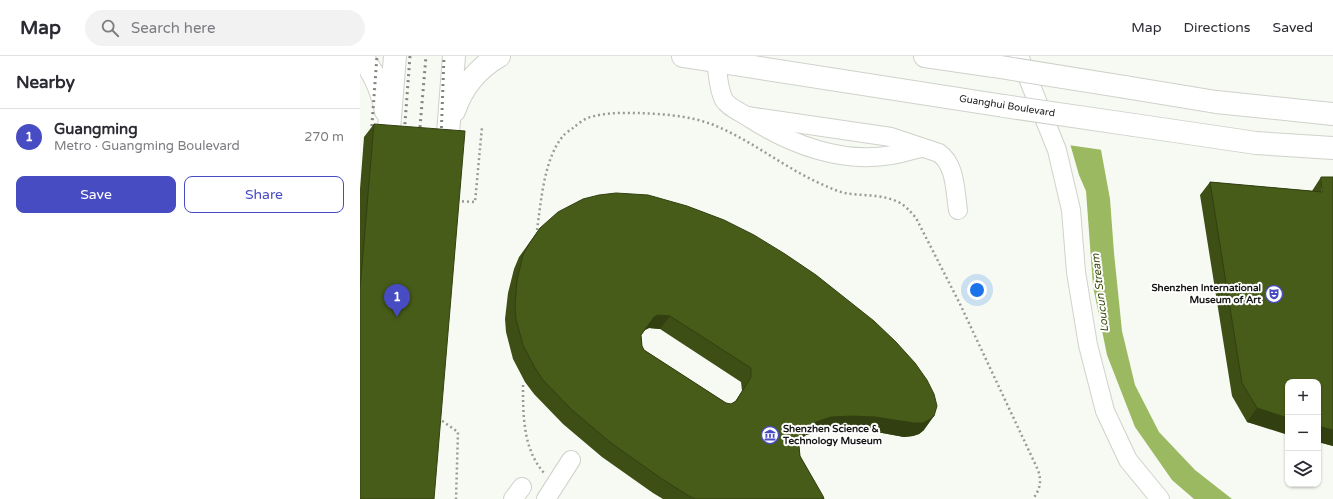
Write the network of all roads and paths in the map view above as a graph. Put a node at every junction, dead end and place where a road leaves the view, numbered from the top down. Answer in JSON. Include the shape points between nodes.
{"nodes":[{"id":1,"x":361,"y":56,"type":"edge"},
{"id":2,"x":395,"y":56,"type":"edge"},
{"id":3,"x":454,"y":56,"type":"edge"},
{"id":4,"x":499,"y":56,"type":"edge"},
{"id":5,"x":683,"y":56,"type":"edge"},
{"id":6,"x":925,"y":56,"type":"edge"},
{"id":7,"x":1019,"y":56,"type":"edge"},
{"id":8,"x":716,"y":61,"type":"junction"},
{"id":9,"x":1333,"y":114,"type":"edge"},
{"id":10,"x":747,"y":116,"type":"junction"},
{"id":11,"x":449,"y":125,"type":"junction"},
{"id":12,"x":482,"y":127,"type":"dead end"},
{"id":13,"x":388,"y":135,"type":"junction"},
{"id":14,"x":922,"y":148,"type":"junction"},
{"id":15,"x":1333,"y":148,"type":"edge"},
{"id":16,"x":385,"y":174,"type":"edge"},
{"id":17,"x":448,"y":190,"type":"joint"},
{"id":18,"x":958,"y":210,"type":"dead end"},
{"id":19,"x":537,"y":230,"type":"edge"},
{"id":20,"x":523,"y":385,"type":"dead end"},
{"id":21,"x":433,"y":415,"type":"edge"},
{"id":22,"x":571,"y":460,"type":"dead end"},
{"id":23,"x":550,"y":494,"type":"edge"},
{"id":24,"x":456,"y":499,"type":"edge"},
{"id":25,"x":1033,"y":499,"type":"edge"},
{"id":26,"x":1160,"y":499,"type":"edge"}],
"edges":[{"from":1,"to":13,"type":"main road","via":[[383,96]]},
{"from":2,"to":13,"type":"main road"},
{"from":3,"to":11,"type":"main road"},
{"from":4,"to":11,"type":"main road","via":[[471,79],[457,101]]},
{"from":5,"to":8,"type":"main road","name":"Guanghui Boulevard"},
{"from":6,"to":9,"type":"main road","bridge":true,"via":[[1216,102]]},
{"from":7,"to":26,"type":"street","via":[[1057,150],[1071,210],[1076,272],[1088,345],[1105,411],[1128,460]]},
{"from":8,"to":10,"type":"street","via":[[724,99]]},
{"from":8,"to":15,"type":"main road","name":"Guanghui Boulevard","bridge":true,"via":[[1256,143]]},
{"from":10,"to":14,"type":"street","via":[[891,137]]},
{"from":10,"to":14,"type":"street","via":[[797,142],[830,153],[878,156]]},
{"from":11,"to":17,"type":"main road"},
{"from":12,"to":17,"type":"path","via":[[475,202]]},
{"from":13,"to":16,"type":"main road"},
{"from":14,"to":18,"type":"street","via":[[939,153],[947,161],[952,172]]},
{"from":19,"to":25,"type":"path","via":[[542,188],[557,145],[564,136],[589,117],[611,113],[672,115],[714,125],[832,189],[896,201],[908,208],[916,218],[960,304],[1035,463],[1040,484]]},
{"from":20,"to":23,"type":"path","via":[[525,429],[530,451],[544,473]]},
{"from":21,"to":24,"type":"path","via":[[458,432]]},
{"from":22,"to":23,"type":"street"}]}
